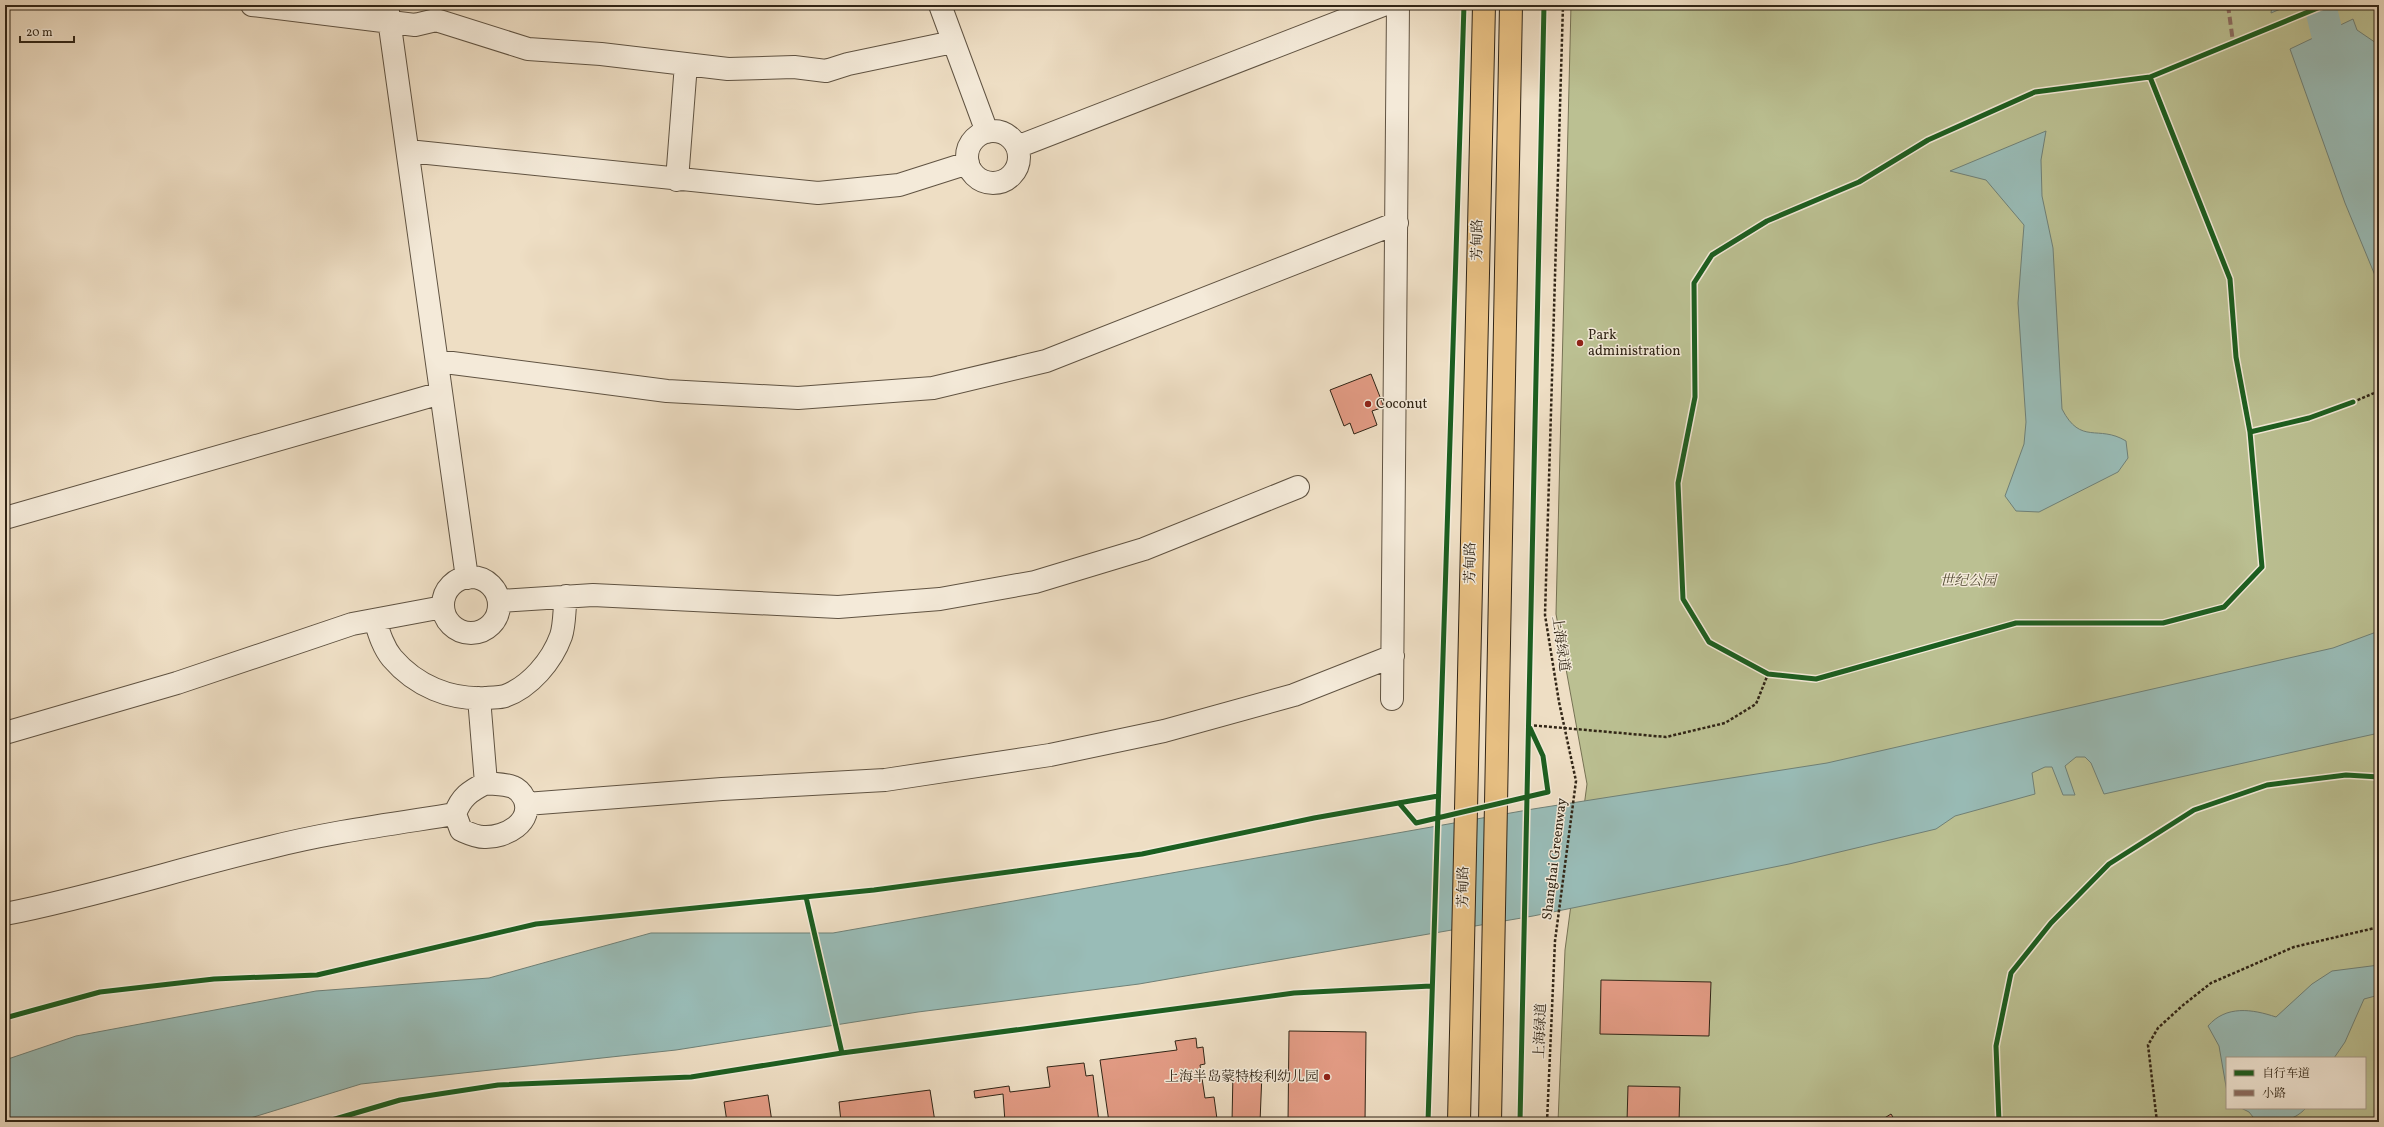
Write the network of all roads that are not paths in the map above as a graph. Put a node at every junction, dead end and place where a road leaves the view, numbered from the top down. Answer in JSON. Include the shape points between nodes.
{"nodes":[{"id":1,"x":252,"y":5,"type":"edge"},
{"id":2,"x":940,"y":5,"type":"edge"},
{"id":3,"x":1383,"y":5,"type":"edge"},
{"id":4,"x":1398,"y":5,"type":"edge"},
{"id":5,"x":1484,"y":5,"type":"edge"},
{"id":6,"x":1511,"y":5,"type":"edge"},
{"id":7,"x":388,"y":14,"type":"edge"},
{"id":8,"x":953,"y":42,"type":"junction"},
{"id":9,"x":686,"y":64,"type":"junction"},
{"id":10,"x":987,"y":132,"type":"junction"},
{"id":11,"x":1017,"y":148,"type":"junction"},
{"id":12,"x":408,"y":151,"type":"junction"},
{"id":13,"x":968,"y":163,"type":"junction"},
{"id":14,"x":677,"y":180,"type":"junction"},
{"id":15,"x":1397,"y":223,"type":"junction"},
{"id":16,"x":436,"y":361,"type":"junction"},
{"id":17,"x":441,"y":393,"type":"junction"},
{"id":18,"x":1298,"y":487,"type":"dead end"},
{"id":19,"x":5,"y":518,"type":"edge"},
{"id":20,"x":467,"y":578,"type":"junction"},
{"id":21,"x":566,"y":596,"type":"junction"},
{"id":22,"x":499,"y":601,"type":"junction"},
{"id":23,"x":443,"y":607,"type":"junction"},
{"id":24,"x":375,"y":620,"type":"junction"},
{"id":25,"x":1393,"y":656,"type":"junction"},
{"id":26,"x":479,"y":698,"type":"junction"},
{"id":27,"x":1392,"y":700,"type":"dead end"},
{"id":28,"x":5,"y":733,"type":"edge"},
{"id":29,"x":486,"y":783,"type":"junction"},
{"id":30,"x":526,"y":804,"type":"junction"},
{"id":31,"x":455,"y":814,"type":"junction"},
{"id":32,"x":5,"y":914,"type":"edge"},
{"id":33,"x":1459,"y":1122,"type":"edge"},
{"id":34,"x":1490,"y":1122,"type":"edge"}],
"edges":[{"from":1,"to":7,"type":"street"},
{"from":2,"to":8,"type":"street"},
{"from":3,"to":11,"type":"street"},
{"from":4,"to":15,"type":"street"},
{"from":5,"to":33,"type":"main road","name":"芳甸路"},
{"from":6,"to":34,"type":"main road","name":"芳甸路"},
{"from":7,"to":9,"type":"street","via":[[415,25],[436,20],[528,49]]},
{"from":7,"to":12,"type":"street"},
{"from":8,"to":9,"type":"street","via":[[826,71],[794,67],[728,69]]},
{"from":8,"to":10,"type":"street"},
{"from":9,"to":14,"type":"street"},
{"from":10,"to":11,"type":"street","via":[[997,131],[1006,135],[1014,141]]},
{"from":10,"to":13,"type":"street","via":[[977,136],[971,144],[967,153]]},
{"from":11,"to":13,"type":"street","via":[[1019,161],[1015,170],[1008,178],[999,182],[980,179],[972,172]]},
{"from":12,"to":14,"type":"street"},
{"from":12,"to":16,"type":"street"},
{"from":13,"to":14,"type":"street","via":[[899,185],[818,193]]},
{"from":15,"to":16,"type":"street","via":[[1046,361],[933,388],[782,398],[667,391]]},
{"from":15,"to":25,"type":"street"},
{"from":16,"to":17,"type":"street"},
{"from":17,"to":19,"type":"street"},
{"from":17,"to":20,"type":"street"},
{"from":18,"to":21,"type":"street","via":[[1144,549],[1036,582],[940,599],[838,608],[593,595]]},
{"from":20,"to":22,"type":"street","via":[[476,578],[490,584]]},
{"from":20,"to":23,"type":"street","via":[[456,581],[449,588]]},
{"from":21,"to":22,"type":"street"},
{"from":21,"to":26,"type":"street","via":[[561,635],[542,670],[523,687],[504,697]]},
{"from":22,"to":23,"type":"street","via":[[496,617],[487,628],[474,633],[464,632],[451,625]]},
{"from":23,"to":24,"type":"street"},
{"from":24,"to":26,"type":"street","via":[[382,641],[392,658],[413,679],[445,695]]},
{"from":24,"to":28,"type":"street","via":[[352,624],[169,686]]},
{"from":25,"to":27,"type":"street"},
{"from":25,"to":30,"type":"street","via":[[1294,695],[1164,731],[1050,755],[885,780],[722,788]]},
{"from":26,"to":29,"type":"street"},
{"from":29,"to":30,"type":"street","via":[[513,787],[522,794]]},
{"from":29,"to":31,"type":"street","via":[[460,801]]},
{"from":30,"to":31,"type":"street","via":[[526,814],[522,823],[498,836],[484,837],[461,830]]},
{"from":31,"to":32,"type":"street","via":[[268,847]]}]}
